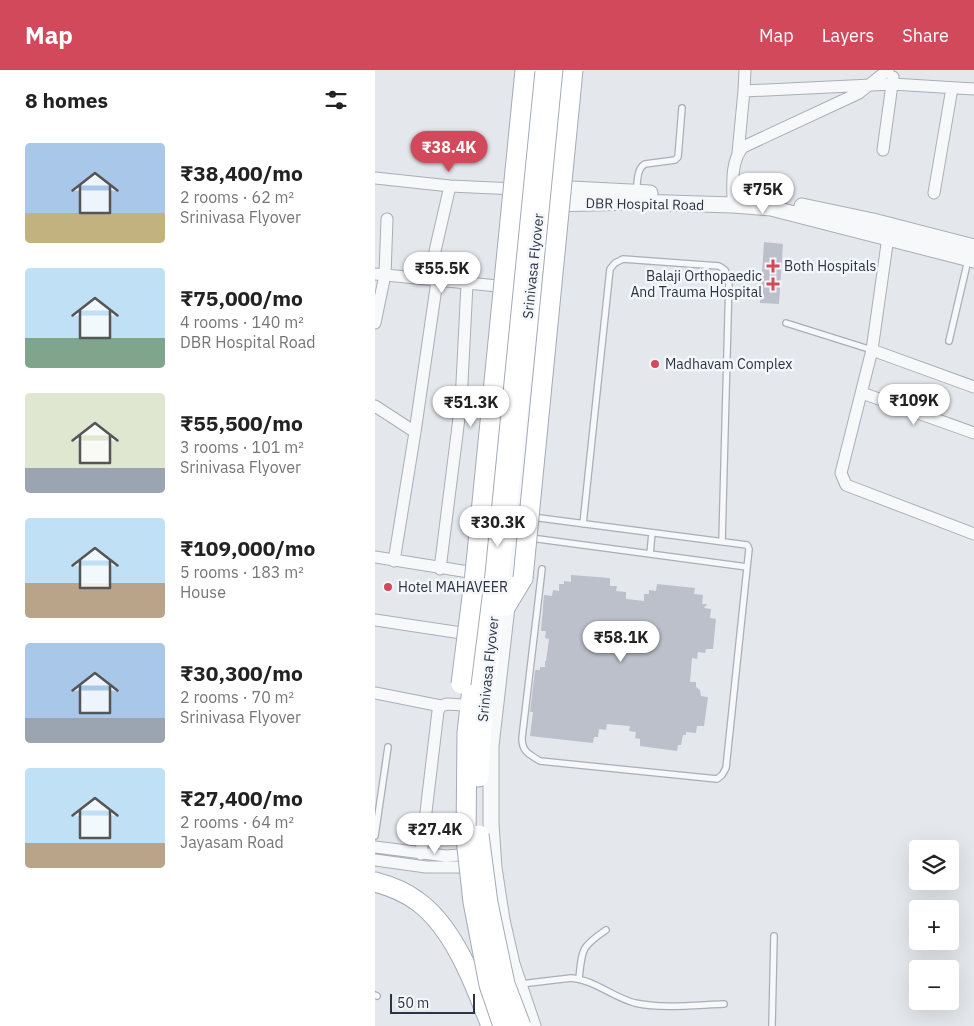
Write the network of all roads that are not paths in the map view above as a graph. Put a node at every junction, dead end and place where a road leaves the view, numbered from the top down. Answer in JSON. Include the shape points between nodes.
{"nodes":[{"id":1,"x":525,"y":70,"type":"edge"},
{"id":2,"x":533,"y":70,"type":"edge"},
{"id":3,"x":541,"y":70,"type":"edge"},
{"id":4,"x":556,"y":70,"type":"edge"},
{"id":5,"x":567,"y":70,"type":"edge"},
{"id":6,"x":573,"y":70,"type":"edge"},
{"id":7,"x":745,"y":70,"type":"edge"},
{"id":8,"x":888,"y":70,"type":"edge"},
{"id":9,"x":894,"y":70,"type":"edge"},
{"id":10,"x":892,"y":84,"type":"junction"},
{"id":11,"x":872,"y":85,"type":"junction"},
{"id":12,"x":952,"y":88,"type":"junction"},
{"id":13,"x":974,"y":90,"type":"edge"},
{"id":14,"x":744,"y":91,"type":"junction"},
{"id":15,"x":682,"y":108,"type":"dead end"},
{"id":16,"x":883,"y":150,"type":"dead end"},
{"id":17,"x":738,"y":153,"type":"junction"},
{"id":18,"x":375,"y":178,"type":"edge"},
{"id":19,"x":450,"y":186,"type":"junction"},
{"id":20,"x":552,"y":188,"type":"junction"},
{"id":21,"x":522,"y":190,"type":"junction"},
{"id":22,"x":636,"y":192,"type":"junction"},
{"id":23,"x":934,"y":193,"type":"dead end"},
{"id":24,"x":733,"y":200,"type":"junction"},
{"id":25,"x":550,"y":204,"type":"junction"},
{"id":26,"x":387,"y":219,"type":"dead end"},
{"id":27,"x":889,"y":237,"type":"junction"},
{"id":28,"x":435,"y":251,"type":"dead end"},
{"id":29,"x":972,"y":255,"type":"edge"},
{"id":30,"x":380,"y":274,"type":"edge"},
{"id":31,"x":437,"y":280,"type":"junction"},
{"id":32,"x":467,"y":284,"type":"junction"},
{"id":33,"x":513,"y":288,"type":"junction"},
{"id":34,"x":375,"y":323,"type":"edge"},
{"id":35,"x":786,"y":323,"type":"dead end"},
{"id":36,"x":949,"y":341,"type":"dead end"},
{"id":37,"x":872,"y":350,"type":"junction"},
{"id":38,"x":974,"y":387,"type":"edge"},
{"id":39,"x":862,"y":393,"type":"junction"},
{"id":40,"x":375,"y":406,"type":"edge"},
{"id":41,"x":415,"y":432,"type":"junction"},
{"id":42,"x":974,"y":433,"type":"edge"},
{"id":43,"x":517,"y":516,"type":"junction"},
{"id":44,"x":583,"y":524,"type":"junction"},
{"id":45,"x":652,"y":533,"type":"junction"},
{"id":46,"x":974,"y":534,"type":"edge"},
{"id":47,"x":514,"y":536,"type":"junction"},
{"id":48,"x":722,"y":542,"type":"junction"},
{"id":49,"x":650,"y":554,"type":"junction"},
{"id":50,"x":375,"y":557,"type":"edge"},
{"id":51,"x":394,"y":561,"type":"junction"},
{"id":52,"x":747,"y":566,"type":"junction"},
{"id":53,"x":440,"y":569,"type":"junction"},
{"id":54,"x":542,"y":569,"type":"dead end"},
{"id":55,"x":475,"y":573,"type":"junction"},
{"id":56,"x":506,"y":606,"type":"junction"},
{"id":57,"x":375,"y":620,"type":"edge"},
{"id":58,"x":468,"y":634,"type":"junction"},
{"id":59,"x":375,"y":693,"type":"edge"},
{"id":60,"x":463,"y":695,"type":"junction"},
{"id":61,"x":441,"y":706,"type":"junction"},
{"id":62,"x":389,"y":747,"type":"dead end"},
{"id":63,"x":375,"y":833,"type":"edge"},
{"id":64,"x":375,"y":847,"type":"edge"},
{"id":65,"x":421,"y":854,"type":"junction"},
{"id":66,"x":493,"y":858,"type":"junction"},
{"id":67,"x":375,"y":860,"type":"edge"},
{"id":68,"x":462,"y":862,"type":"junction"},
{"id":69,"x":375,"y":882,"type":"edge"},
{"id":70,"x":606,"y":930,"type":"dead end"},
{"id":71,"x":774,"y":936,"type":"dead end"},
{"id":72,"x":579,"y":978,"type":"junction"},
{"id":73,"x":519,"y":985,"type":"junction"},
{"id":74,"x":724,"y":1004,"type":"dead end"},
{"id":75,"x":492,"y":1026,"type":"edge"},
{"id":76,"x":503,"y":1026,"type":"edge"},
{"id":77,"x":521,"y":1026,"type":"edge"},
{"id":78,"x":533,"y":1026,"type":"edge"},
{"id":79,"x":772,"y":1026,"type":"edge"}],
"edges":[{"from":1,"to":55,"type":"main road","bridge":true},
{"from":2,"to":21,"type":"street"},
{"from":3,"to":76,"type":"main road","name":"Srinivasa Flyover","bridge":true,"via":[[467,733],[466,839],[473,902],[489,985]]},
{"from":4,"to":77,"type":"main road","name":"Srinivasa Flyover","bridge":true,"via":[[483,710],[478,781],[479,835],[488,903],[505,984]]},
{"from":5,"to":20,"type":"street"},
{"from":6,"to":56,"type":"main road","bridge":true,"via":[[523,578]]},
{"from":7,"to":14,"type":"street"},
{"from":8,"to":11,"type":"street"},
{"from":9,"to":10,"type":"street"},
{"from":10,"to":11,"type":"street"},
{"from":10,"to":12,"type":"street"},
{"from":10,"to":16,"type":"street"},
{"from":11,"to":14,"type":"street"},
{"from":11,"to":17,"type":"street","via":[[743,147]]},
{"from":12,"to":13,"type":"street"},
{"from":12,"to":23,"type":"street"},
{"from":14,"to":17,"type":"street"},
{"from":15,"to":22,"type":"lane","via":[[678,158],[641,166]]},
{"from":17,"to":24,"type":"street"},
{"from":18,"to":19,"type":"street"},
{"from":19,"to":21,"type":"street"},
{"from":19,"to":28,"type":"street"},
{"from":20,"to":22,"type":"street","name":"DBR Hospital Road"},
{"from":20,"to":25,"type":"street"},
{"from":21,"to":33,"type":"street"},
{"from":22,"to":24,"type":"street","name":"DBR Hospital Road"},
{"from":24,"to":25,"type":"street","name":"DBR Hospital Road"},
{"from":24,"to":27,"type":"street","name":"DBR Hospital Road"},
{"from":24,"to":29,"type":"street","name":"DBR Hospital Road","via":[[782,202],[873,221]]},
{"from":25,"to":43,"type":"street"},
{"from":26,"to":30,"type":"street"},
{"from":27,"to":29,"type":"street","name":"DBR Hospital Road"},
{"from":27,"to":37,"type":"street"},
{"from":29,"to":36,"type":"lane"},
{"from":30,"to":31,"type":"street"},
{"from":30,"to":34,"type":"street"},
{"from":31,"to":32,"type":"street"},
{"from":31,"to":41,"type":"street"},
{"from":32,"to":33,"type":"street"},
{"from":32,"to":53,"type":"street","via":[[461,402]]},
{"from":33,"to":60,"type":"street"},
{"from":35,"to":37,"type":"lane"},
{"from":37,"to":38,"type":"street"},
{"from":37,"to":39,"type":"street"},
{"from":39,"to":42,"type":"street"},
{"from":39,"to":46,"type":"street","via":[[841,473],[847,485]]},
{"from":40,"to":41,"type":"street"},
{"from":41,"to":51,"type":"street"},
{"from":43,"to":44,"type":"lane"},
{"from":43,"to":47,"type":"street"},
{"from":44,"to":45,"type":"lane"},
{"from":44,"to":48,"type":"lane","via":[[609,269],[623,259],[719,266],[729,279]]},
{"from":45,"to":48,"type":"lane"},
{"from":45,"to":49,"type":"lane"},
{"from":47,"to":49,"type":"lane"},
{"from":47,"to":56,"type":"street"},
{"from":48,"to":52,"type":"lane","via":[[747,545]]},
{"from":49,"to":52,"type":"lane"},
{"from":50,"to":51,"type":"street"},
{"from":51,"to":53,"type":"street"},
{"from":52,"to":54,"type":"lane","via":[[726,768],[717,779],[540,761],[525,752],[522,738]]},
{"from":53,"to":55,"type":"street"},
{"from":55,"to":58,"type":"main road","bridge":true},
{"from":56,"to":66,"type":"street","via":[[491,746]]},
{"from":57,"to":58,"type":"street"},
{"from":58,"to":60,"type":"main road","bridge":true},
{"from":59,"to":61,"type":"street"},
{"from":60,"to":61,"type":"street"},
{"from":60,"to":68,"type":"street","via":[[458,794]]},
{"from":61,"to":65,"type":"street"},
{"from":62,"to":63,"type":"lane"},
{"from":64,"to":65,"type":"street"},
{"from":65,"to":68,"type":"street"},
{"from":66,"to":68,"type":"street"},
{"from":66,"to":73,"type":"street","via":[[502,920]]},
{"from":67,"to":68,"type":"street","via":[[426,868]]},
{"from":68,"to":75,"type":"street","via":[[467,920]]},
{"from":69,"to":75,"type":"main road","via":[[418,901],[439,923],[456,946]]},
{"from":70,"to":72,"type":"lane","via":[[584,948]]},
{"from":71,"to":79,"type":"lane"},
{"from":72,"to":73,"type":"lane"},
{"from":72,"to":74,"type":"lane","via":[[634,1002],[683,1006]]},
{"from":73,"to":78,"type":"street"}]}
